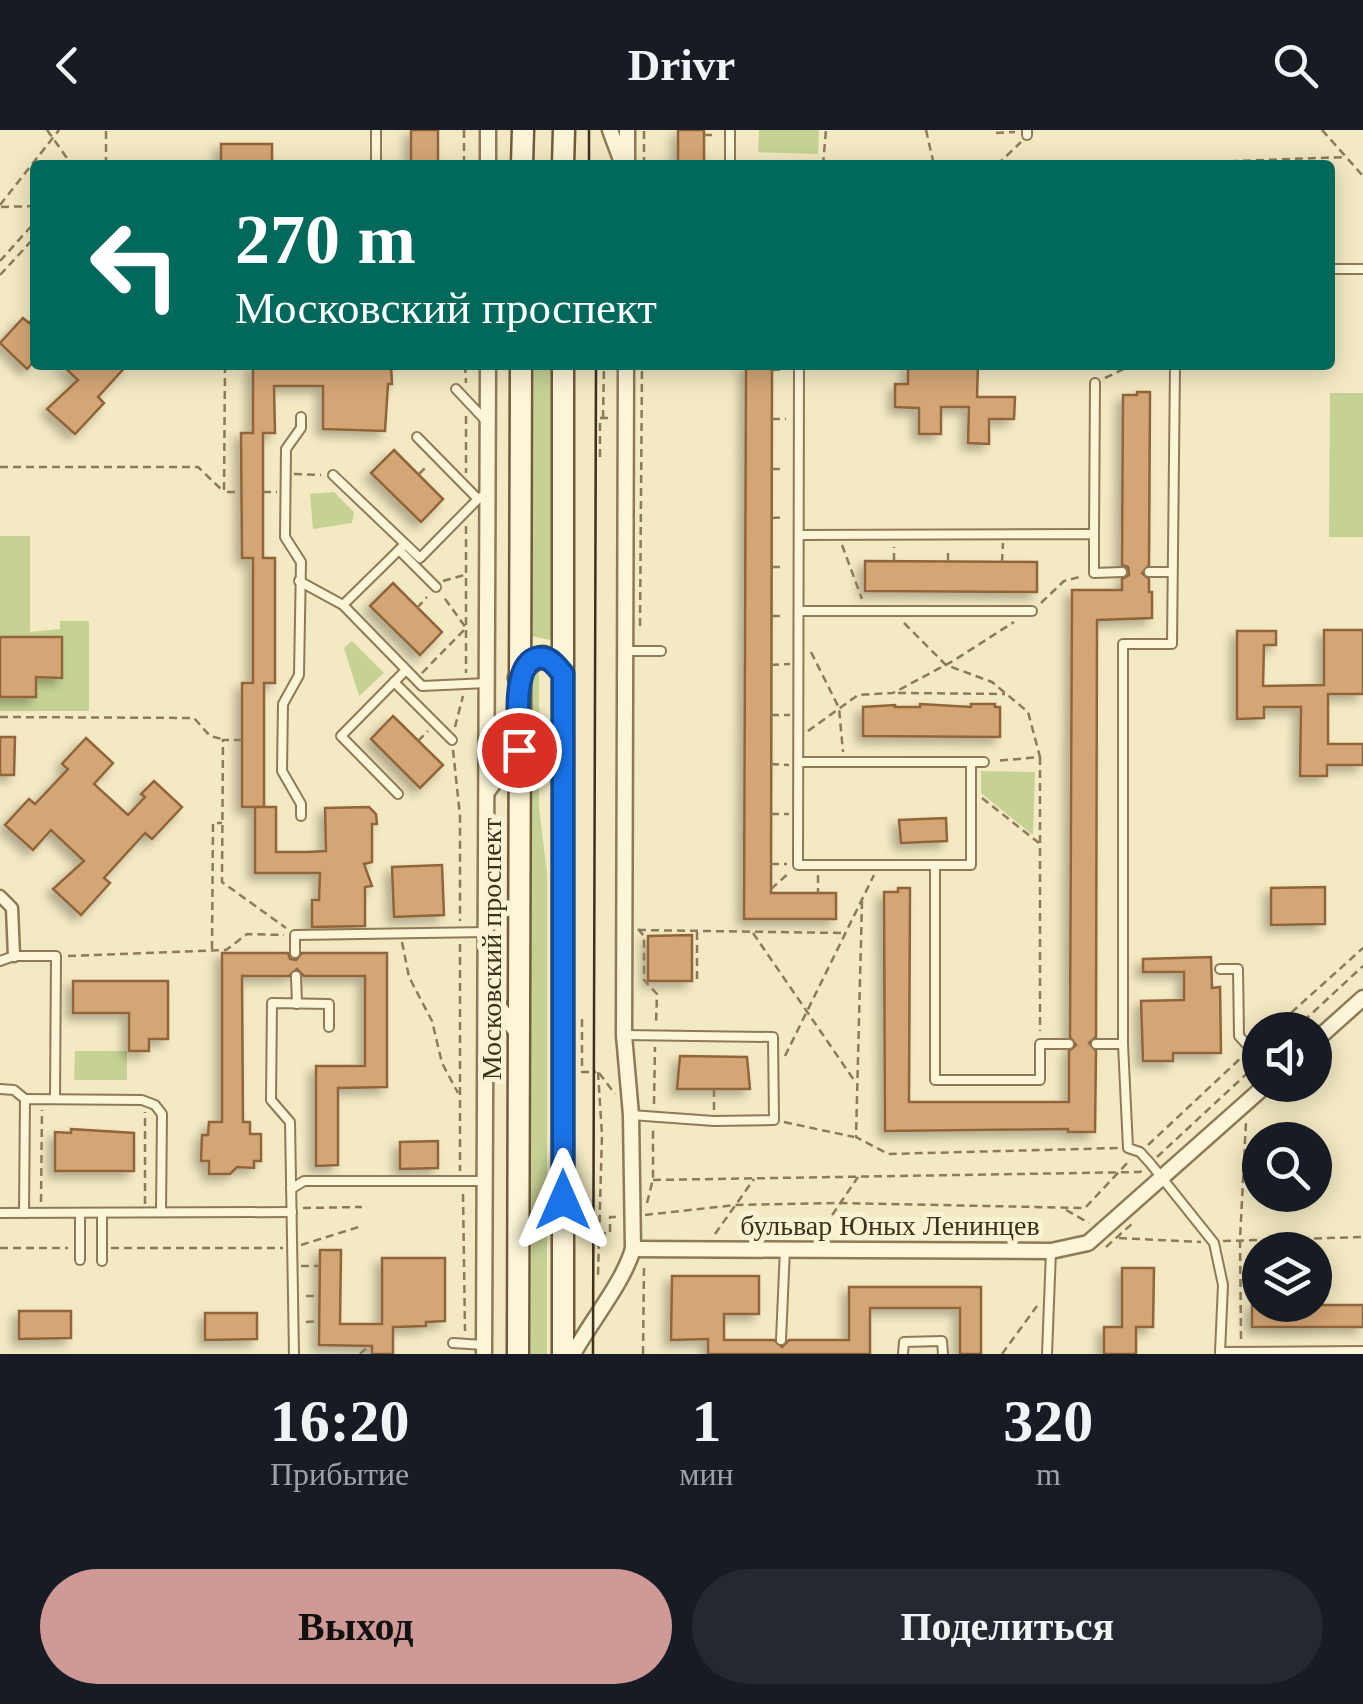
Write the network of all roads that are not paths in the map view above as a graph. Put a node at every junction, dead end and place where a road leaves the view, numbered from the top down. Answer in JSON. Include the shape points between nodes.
{"nodes":[{"id":1,"x":376,"y":130,"type":"edge"},
{"id":2,"x":488,"y":130,"type":"edge"},
{"id":3,"x":522,"y":130,"type":"edge"},
{"id":4,"x":564,"y":130,"type":"edge"},
{"id":5,"x":610,"y":130,"type":"edge"},
{"id":6,"x":627,"y":130,"type":"edge"},
{"id":7,"x":730,"y":133,"type":"edge"},
{"id":8,"x":376,"y":160,"type":"edge"},
{"id":9,"x":488,"y":160,"type":"edge"},
{"id":10,"x":522,"y":160,"type":"edge"},
{"id":11,"x":564,"y":160,"type":"edge"},
{"id":12,"x":623,"y":160,"type":"edge"},
{"id":13,"x":625,"y":160,"type":"edge"},
{"id":14,"x":730,"y":160,"type":"edge"},
{"id":15,"x":1335,"y":269,"type":"edge"},
{"id":16,"x":1363,"y":269,"type":"edge"},
{"id":17,"x":488,"y":370,"type":"edge"},
{"id":18,"x":521,"y":370,"type":"edge"},
{"id":19,"x":563,"y":370,"type":"edge"},
{"id":20,"x":626,"y":370,"type":"edge"},
{"id":21,"x":800,"y":370,"type":"edge"},
{"id":22,"x":1175,"y":370,"type":"edge"},
{"id":23,"x":1094,"y":383,"type":"road end"},
{"id":24,"x":456,"y":389,"type":"dead end"},
{"id":25,"x":301,"y":417,"type":"dead end"},
{"id":26,"x":488,"y":423,"type":"junction"},
{"id":27,"x":417,"y":436,"type":"dead end"},
{"id":28,"x":333,"y":476,"type":"road end"},
{"id":29,"x":483,"y":496,"type":"junction"},
{"id":30,"x":799,"y":534,"type":"junction"},
{"id":31,"x":1094,"y":534,"type":"junction"},
{"id":32,"x":402,"y":547,"type":"junction"},
{"id":33,"x":1122,"y":572,"type":"dead end"},
{"id":34,"x":1149,"y":572,"type":"dead end"},
{"id":35,"x":1172,"y":572,"type":"junction"},
{"id":36,"x":299,"y":581,"type":"junction"},
{"id":37,"x":436,"y":587,"type":"road end"},
{"id":38,"x":344,"y":605,"type":"junction"},
{"id":39,"x":1032,"y":611,"type":"road end"},
{"id":40,"x":799,"y":613,"type":"junction"},
{"id":41,"x":633,"y":651,"type":"junction"},
{"id":42,"x":662,"y":651,"type":"dead end"},
{"id":43,"x":406,"y":670,"type":"junction"},
{"id":44,"x":563,"y":674,"type":"junction"},
{"id":45,"x":519,"y":678,"type":"junction"},
{"id":46,"x":394,"y":682,"type":"junction"},
{"id":47,"x":488,"y":683,"type":"junction"},
{"id":48,"x":452,"y":740,"type":"dead end"},
{"id":49,"x":519,"y":750,"type":"junction"},
{"id":50,"x":984,"y":762,"type":"road end"},
{"id":51,"x":971,"y":763,"type":"junction"},
{"id":52,"x":799,"y":764,"type":"junction"},
{"id":53,"x":487,"y":792,"type":"junction"},
{"id":54,"x":398,"y":794,"type":"dead end"},
{"id":55,"x":301,"y":816,"type":"dead end"},
{"id":56,"x":935,"y":865,"type":"junction"},
{"id":57,"x":0,"y":896,"type":"edge"},
{"id":58,"x":487,"y":932,"type":"junction"},
{"id":59,"x":56,"y":942,"type":"dead end"},
{"id":60,"x":295,"y":953,"type":"dead end"},
{"id":61,"x":14,"y":956,"type":"junction"},
{"id":62,"x":56,"y":956,"type":"junction"},
{"id":63,"x":0,"y":961,"type":"edge"},
{"id":64,"x":1220,"y":968,"type":"dead end"},
{"id":65,"x":296,"y":976,"type":"dead end"},
{"id":66,"x":487,"y":985,"type":"junction"},
{"id":67,"x":1363,"y":998,"type":"edge"},
{"id":68,"x":296,"y":1004,"type":"junction"},
{"id":69,"x":1332,"y":1026,"type":"edge"},
{"id":70,"x":329,"y":1027,"type":"dead end"},
{"id":71,"x":624,"y":1035,"type":"junction"},
{"id":72,"x":519,"y":1037,"type":"junction"},
{"id":73,"x":1242,"y":1039,"type":"edge"},
{"id":74,"x":1070,"y":1044,"type":"dead end"},
{"id":75,"x":1096,"y":1044,"type":"dead end"},
{"id":76,"x":1123,"y":1044,"type":"junction"},
{"id":77,"x":0,"y":1089,"type":"edge"},
{"id":78,"x":25,"y":1099,"type":"junction"},
{"id":79,"x":54,"y":1099,"type":"junction"},
{"id":80,"x":1247,"y":1102,"type":"edge"},
{"id":81,"x":631,"y":1115,"type":"junction"},
{"id":82,"x":1164,"y":1178,"type":"junction"},
{"id":83,"x":484,"y":1181,"type":"junction"},
{"id":84,"x":292,"y":1189,"type":"junction"},
{"id":85,"x":292,"y":1210,"type":"junction"},
{"id":86,"x":162,"y":1212,"type":"junction"},
{"id":87,"x":0,"y":1213,"type":"edge"},
{"id":88,"x":24,"y":1213,"type":"junction"},
{"id":89,"x":80,"y":1213,"type":"junction"},
{"id":90,"x":102,"y":1213,"type":"junction"},
{"id":91,"x":785,"y":1248,"type":"junction"},
{"id":92,"x":638,"y":1249,"type":"junction"},
{"id":93,"x":1051,"y":1251,"type":"junction"},
{"id":94,"x":80,"y":1260,"type":"dead end"},
{"id":95,"x":102,"y":1260,"type":"dead end"},
{"id":96,"x":781,"y":1340,"type":"dead end"},
{"id":97,"x":453,"y":1343,"type":"dead end"},
{"id":98,"x":483,"y":1351,"type":"edge"},
{"id":99,"x":1363,"y":1351,"type":"edge"},
{"id":100,"x":1318,"y":1352,"type":"edge"},
{"id":101,"x":294,"y":1354,"type":"edge"},
{"id":102,"x":518,"y":1354,"type":"edge"},
{"id":103,"x":563,"y":1354,"type":"edge"},
{"id":104,"x":573,"y":1354,"type":"edge"},
{"id":105,"x":903,"y":1354,"type":"edge"},
{"id":106,"x":942,"y":1354,"type":"edge"},
{"id":107,"x":1047,"y":1354,"type":"edge"}],
"edges":[{"from":1,"to":8,"type":"lane"},
{"from":2,"to":9,"type":"street"},
{"from":3,"to":10,"type":"main road"},
{"from":4,"to":11,"type":"main road"},
{"from":5,"to":12,"type":"street"},
{"from":6,"to":13,"type":"street"},
{"from":7,"to":14,"type":"lane"},
{"from":15,"to":16,"type":"lane"},
{"from":17,"to":26,"type":"street"},
{"from":18,"to":45,"type":"main road","name":"Московский проспект"},
{"from":19,"to":44,"type":"main road"},
{"from":20,"to":41,"type":"street"},
{"from":21,"to":30,"type":"lane"},
{"from":22,"to":35,"type":"lane"},
{"from":23,"to":31,"type":"lane"},
{"from":24,"to":26,"type":"lane"},
{"from":25,"to":36,"type":"lane","via":[[286,449],[285,538],[301,562]]},
{"from":26,"to":29,"type":"street"},
{"from":27,"to":29,"type":"lane"},
{"from":28,"to":32,"type":"lane"},
{"from":29,"to":32,"type":"lane","via":[[420,558]]},
{"from":29,"to":47,"type":"street"},
{"from":30,"to":31,"type":"lane"},
{"from":30,"to":40,"type":"lane"},
{"from":31,"to":33,"type":"lane","via":[[1094,572]]},
{"from":32,"to":37,"type":"lane"},
{"from":32,"to":38,"type":"lane"},
{"from":34,"to":35,"type":"lane"},
{"from":35,"to":76,"type":"lane","via":[[1172,644],[1123,644]]},
{"from":36,"to":38,"type":"lane"},
{"from":36,"to":55,"type":"lane","via":[[299,675],[283,704],[282,771],[302,804]]},
{"from":38,"to":43,"type":"lane"},
{"from":39,"to":40,"type":"lane"},
{"from":40,"to":52,"type":"lane"},
{"from":41,"to":42,"type":"lane"},
{"from":41,"to":71,"type":"street"},
{"from":43,"to":46,"type":"lane"},
{"from":43,"to":47,"type":"lane","via":[[422,686]]},
{"from":44,"to":45,"type":"main road","via":[[543,657]]},
{"from":44,"to":103,"type":"main road"},
{"from":45,"to":49,"type":"main road","name":"Московский проспект"},
{"from":46,"to":48,"type":"lane"},
{"from":46,"to":54,"type":"lane","via":[[341,736]]},
{"from":47,"to":53,"type":"street"},
{"from":49,"to":53,"type":"street"},
{"from":49,"to":72,"type":"main road","name":"Московский проспект"},
{"from":50,"to":51,"type":"lane"},
{"from":51,"to":52,"type":"lane"},
{"from":51,"to":56,"type":"lane","via":[[971,865]]},
{"from":52,"to":56,"type":"lane","via":[[798,865]]},
{"from":53,"to":58,"type":"street"},
{"from":56,"to":74,"type":"lane","via":[[935,1080],[1040,1080],[1040,1044]]},
{"from":57,"to":61,"type":"street","via":[[12,908]]},
{"from":58,"to":60,"type":"lane","via":[[295,935]]},
{"from":58,"to":66,"type":"street"},
{"from":59,"to":62,"type":"lane"},
{"from":61,"to":62,"type":"lane"},
{"from":61,"to":63,"type":"lane"},
{"from":62,"to":79,"type":"lane"},
{"from":64,"to":73,"type":"lane","via":[[1238,969]]},
{"from":65,"to":68,"type":"lane"},
{"from":66,"to":72,"type":"street"},
{"from":66,"to":83,"type":"street"},
{"from":67,"to":69,"type":"street"},
{"from":68,"to":70,"type":"lane","via":[[328,1004]]},
{"from":68,"to":84,"type":"lane","via":[[272,1003],[271,1100],[290,1122]]},
{"from":71,"to":81,"type":"street"},
{"from":71,"to":81,"type":"lane","via":[[773,1037],[774,1120]]},
{"from":72,"to":102,"type":"main road","name":"Московский проспект"},
{"from":75,"to":76,"type":"lane"},
{"from":76,"to":82,"type":"lane","via":[[1128,1148]]},
{"from":77,"to":78,"type":"lane"},
{"from":78,"to":79,"type":"lane"},
{"from":78,"to":88,"type":"lane"},
{"from":79,"to":86,"type":"lane","via":[[146,1100],[162,1114]]},
{"from":80,"to":82,"type":"street","name":"бульвар Юных Ленинцев"},
{"from":81,"to":92,"type":"street"},
{"from":82,"to":93,"type":"street","name":"бульвар Юных Ленинцев","via":[[1088,1243]]},
{"from":82,"to":100,"type":"lane","via":[[1214,1243],[1223,1285],[1220,1352]]},
{"from":83,"to":84,"type":"lane","via":[[304,1181]]},
{"from":83,"to":98,"type":"street"},
{"from":84,"to":85,"type":"lane"},
{"from":85,"to":86,"type":"lane"},
{"from":85,"to":101,"type":"lane"},
{"from":86,"to":90,"type":"lane"},
{"from":87,"to":88,"type":"lane"},
{"from":88,"to":89,"type":"lane"},
{"from":89,"to":90,"type":"lane"},
{"from":89,"to":94,"type":"lane"},
{"from":90,"to":95,"type":"lane"},
{"from":91,"to":92,"type":"street","name":"бульвар Юных Ленинцев"},
{"from":91,"to":93,"type":"street","name":"бульвар Юных Ленинцев"},
{"from":91,"to":96,"type":"lane"},
{"from":92,"to":104,"type":"street"},
{"from":93,"to":107,"type":"lane"},
{"from":97,"to":98,"type":"lane"},
{"from":99,"to":100,"type":"lane"},
{"from":105,"to":106,"type":"lane","via":[[904,1342],[942,1341]]}]}
